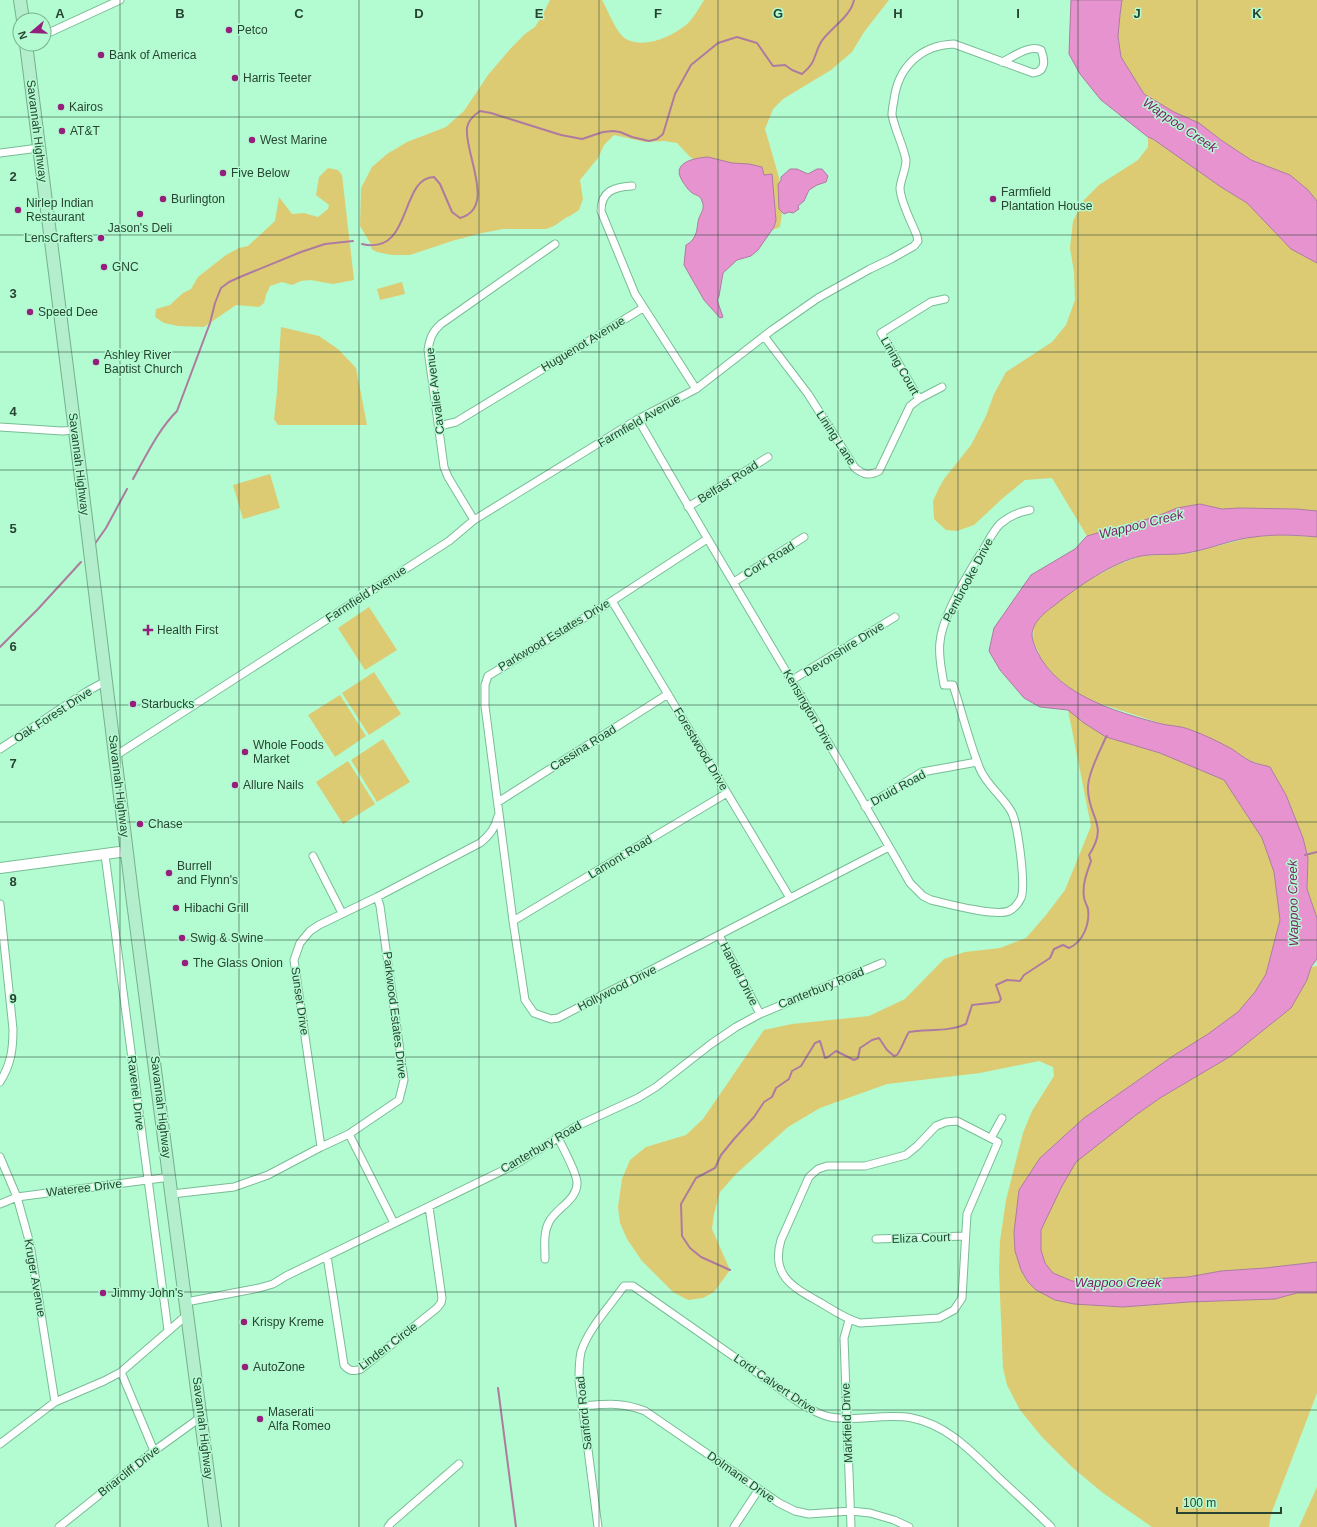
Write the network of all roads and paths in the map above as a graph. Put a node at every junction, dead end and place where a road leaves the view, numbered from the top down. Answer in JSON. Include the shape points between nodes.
{"nodes":[{"id":1,"x":20,"y":0,"type":"edge"},
{"id":2,"x":120,"y":0,"type":"edge"},
{"id":3,"x":22,"y":12,"type":"edge"},
{"id":4,"x":52,"y":31,"type":"edge"},
{"id":5,"x":27,"y":52,"type":"edge"},
{"id":6,"x":1002,"y":62,"type":"junction"},
{"id":7,"x":39,"y":148,"type":"junction"},
{"id":8,"x":0,"y":153,"type":"edge"},
{"id":9,"x":632,"y":186,"type":"dead end"},
{"id":10,"x":555,"y":244,"type":"dead end"},
{"id":11,"x":945,"y":299,"type":"dead end"},
{"id":12,"x":643,"y":308,"type":"junction"},
{"id":13,"x":764,"y":336,"type":"junction"},
{"id":14,"x":942,"y":387,"type":"dead end"},
{"id":15,"x":696,"y":389,"type":"junction"},
{"id":16,"x":919,"y":399,"type":"junction"},
{"id":17,"x":638,"y":419,"type":"junction"},
{"id":18,"x":439,"y":426,"type":"junction"},
{"id":19,"x":0,"y":427,"type":"edge"},
{"id":20,"x":75,"y":430,"type":"junction"},
{"id":21,"x":768,"y":457,"type":"dead end"},
{"id":22,"x":688,"y":507,"type":"junction"},
{"id":23,"x":1030,"y":510,"type":"dead end"},
{"id":24,"x":474,"y":520,"type":"junction"},
{"id":25,"x":804,"y":537,"type":"dead end"},
{"id":26,"x":707,"y":539,"type":"junction"},
{"id":27,"x":734,"y":582,"type":"junction"},
{"id":28,"x":612,"y":601,"type":"junction"},
{"id":29,"x":895,"y":617,"type":"dead end"},
{"id":30,"x":792,"y":680,"type":"junction"},
{"id":31,"x":106,"y":681,"type":"junction"},
{"id":32,"x":668,"y":694,"type":"junction"},
{"id":33,"x":0,"y":749,"type":"edge"},
{"id":34,"x":115,"y":756,"type":"junction"},
{"id":35,"x":977,"y":762,"type":"junction"},
{"id":36,"x":727,"y":793,"type":"junction"},
{"id":37,"x":498,"y":802,"type":"junction"},
{"id":38,"x":865,"y":807,"type":"junction"},
{"id":39,"x":499,"y":814,"type":"junction"},
{"id":40,"x":890,"y":847,"type":"junction"},
{"id":41,"x":127,"y":851,"type":"junction"},
{"id":42,"x":105,"y":855,"type":"junction"},
{"id":43,"x":312,"y":856,"type":"dead end"},
{"id":44,"x":0,"y":868,"type":"edge"},
{"id":45,"x":1023,"y":886,"type":"joint"},
{"id":46,"x":377,"y":897,"type":"junction"},
{"id":47,"x":790,"y":898,"type":"junction"},
{"id":48,"x":0,"y":904,"type":"edge"},
{"id":49,"x":342,"y":913,"type":"junction"},
{"id":50,"x":513,"y":921,"type":"junction"},
{"id":51,"x":719,"y":935,"type":"junction"},
{"id":52,"x":882,"y":963,"type":"dead end"},
{"id":53,"x":760,"y":1014,"type":"junction"},
{"id":54,"x":0,"y":1082,"type":"edge"},
{"id":55,"x":1002,"y":1118,"type":"dead end"},
{"id":56,"x":349,"y":1134,"type":"junction"},
{"id":57,"x":557,"y":1136,"type":"junction"},
{"id":58,"x":991,"y":1138,"type":"junction"},
{"id":59,"x":320,"y":1147,"type":"junction"},
{"id":60,"x":0,"y":1157,"type":"edge"},
{"id":61,"x":170,"y":1176,"type":"junction"},
{"id":62,"x":147,"y":1180,"type":"junction"},
{"id":63,"x":172,"y":1194,"type":"junction"},
{"id":64,"x":17,"y":1197,"type":"junction"},
{"id":65,"x":0,"y":1204,"type":"edge"},
{"id":66,"x":428,"y":1207,"type":"junction"},
{"id":67,"x":394,"y":1223,"type":"junction"},
{"id":68,"x":965,"y":1236,"type":"junction"},
{"id":69,"x":876,"y":1239,"type":"dead end"},
{"id":70,"x":327,"y":1256,"type":"junction"},
{"id":71,"x":545,"y":1259,"type":"dead end"},
{"id":72,"x":624,"y":1286,"type":"joint"},
{"id":73,"x":187,"y":1308,"type":"junction"},
{"id":74,"x":849,"y":1320,"type":"junction"},
{"id":75,"x":168,"y":1330,"type":"junction"},
{"id":76,"x":121,"y":1372,"type":"junction"},
{"id":77,"x":55,"y":1402,"type":"junction"},
{"id":78,"x":582,"y":1406,"type":"junction"},
{"id":79,"x":201,"y":1417,"type":"junction"},
{"id":80,"x":847,"y":1418,"type":"junction"},
{"id":81,"x":0,"y":1444,"type":"edge"},
{"id":82,"x":154,"y":1451,"type":"junction"},
{"id":83,"x":459,"y":1464,"type":"dead end"},
{"id":84,"x":758,"y":1489,"type":"junction"},
{"id":85,"x":851,"y":1511,"type":"junction"},
{"id":86,"x":59,"y":1527,"type":"edge"},
{"id":87,"x":215,"y":1527,"type":"edge"},
{"id":88,"x":388,"y":1527,"type":"edge"},
{"id":89,"x":598,"y":1527,"type":"edge"},
{"id":90,"x":734,"y":1527,"type":"edge"},
{"id":91,"x":851,"y":1527,"type":"edge"},
{"id":92,"x":909,"y":1527,"type":"edge"},
{"id":93,"x":1051,"y":1527,"type":"edge"}],
"edges":[{"from":1,"to":3,"type":"highway"},
{"from":2,"to":4,"type":"street"},
{"from":5,"to":7,"type":"highway","name":"Savannah Highway"},
{"from":6,"to":6,"type":"street","name":"Farmfield Avenue","via":[[1033,73],[1042,70],[1044,64],[1041,50],[1037,48]]},
{"from":6,"to":13,"type":"street","name":"Farmfield Avenue","via":[[954,44],[943,45],[920,54],[904,69],[894,94],[892,115],[906,160],[900,186],[901,195],[918,241],[914,246],[818,298]]},
{"from":7,"to":8,"type":"street"},
{"from":7,"to":20,"type":"highway","name":"Savannah Highway"},
{"from":9,"to":12,"type":"street","via":[[613,189],[601,203],[601,211]]},
{"from":10,"to":18,"type":"street","name":"Cavalier Avenue","via":[[435,330],[430,338],[428,350]]},
{"from":11,"to":16,"type":"street","name":"Lining Court","via":[[931,302],[881,333]]},
{"from":12,"to":15,"type":"street"},
{"from":12,"to":18,"type":"street","name":"Huguenot Avenue","via":[[456,422]]},
{"from":13,"to":15,"type":"street","name":"Farmfield Avenue"},
{"from":13,"to":16,"type":"street","name":"Lining Lane","via":[[808,394],[855,468],[862,473],[868,475],[879,471],[910,406]]},
{"from":14,"to":16,"type":"street","name":"Lining Lane"},
{"from":15,"to":17,"type":"street","name":"Farmfield Avenue"},
{"from":17,"to":22,"type":"street","name":"Kensington Drive"},
{"from":17,"to":24,"type":"street","name":"Farmfield Avenue"},
{"from":18,"to":24,"type":"street","name":"Cavalier Avenue","via":[[444,468]]},
{"from":19,"to":20,"type":"street"},
{"from":20,"to":31,"type":"highway","name":"Savannah Highway"},
{"from":21,"to":22,"type":"street","name":"Belfast Road"},
{"from":22,"to":26,"type":"street","name":"Kensington Drive"},
{"from":23,"to":35,"type":"street","name":"Pembrooke Drive","via":[[1009,517],[998,526],[957,596],[942,630],[940,659],[944,685],[953,684]]},
{"from":24,"to":34,"type":"street","name":"Farmfield Avenue","via":[[449,540]]},
{"from":25,"to":27,"type":"street","name":"Cork Road"},
{"from":26,"to":27,"type":"street","name":"Kensington Drive"},
{"from":26,"to":28,"type":"street","name":"Parkwood Estates Drive"},
{"from":27,"to":30,"type":"street","name":"Kensington Drive"},
{"from":28,"to":32,"type":"street","name":"Forestwood Drive"},
{"from":28,"to":37,"type":"street","name":"Parkwood Estates Drive","via":[[488,676],[485,685],[485,706]]},
{"from":29,"to":30,"type":"street","name":"Devonshire Drive"},
{"from":30,"to":38,"type":"street","name":"Kensington Drive"},
{"from":31,"to":33,"type":"street","name":"Oak Forest Drive"},
{"from":31,"to":34,"type":"highway","name":"Savannah Highway"},
{"from":32,"to":36,"type":"street","name":"Forestwood Drive"},
{"from":32,"to":37,"type":"street","name":"Cassina Road"},
{"from":34,"to":41,"type":"highway","name":"Savannah Highway"},
{"from":35,"to":38,"type":"street","name":"Druid Road","via":[[922,772]]},
{"from":35,"to":45,"type":"street","name":"Pembrooke Drive","via":[[987,782],[1011,812],[1016,825]]},
{"from":36,"to":47,"type":"street","name":"Forestwood Drive"},
{"from":36,"to":50,"type":"street","name":"Lamont Road"},
{"from":37,"to":39,"type":"street","name":"Hollywood Drive"},
{"from":38,"to":40,"type":"street","name":"Kensington Drive"},
{"from":39,"to":46,"type":"street","name":"Sunset Drive","via":[[490,834],[480,843]]},
{"from":39,"to":50,"type":"street","name":"Hollywood Drive"},
{"from":40,"to":45,"type":"street","name":"Kensington Drive","via":[[910,883],[931,900],[992,913],[1007,912],[1015,908]]},
{"from":40,"to":47,"type":"street","name":"Hollywood Drive"},
{"from":41,"to":42,"type":"main road"},
{"from":41,"to":61,"type":"highway","name":"Savannah Highway"},
{"from":42,"to":44,"type":"main road"},
{"from":42,"to":62,"type":"street","name":"Ravenel Drive"},
{"from":43,"to":49,"type":"street"},
{"from":46,"to":49,"type":"street","name":"Sunset Drive"},
{"from":46,"to":56,"type":"street","name":"Parkwood Estates Drive","via":[[404,1080],[399,1100]]},
{"from":47,"to":51,"type":"street","name":"Hollywood Drive"},
{"from":48,"to":54,"type":"street","via":[[13,1029],[13,1050],[7,1071]]},
{"from":49,"to":59,"type":"street","name":"Sunset Drive","via":[[310,931],[300,943],[294,960]]},
{"from":50,"to":51,"type":"street","name":"Hollywood Drive","via":[[525,1000],[534,1013],[551,1018],[558,1018]]},
{"from":51,"to":53,"type":"street","name":"Handel Drive"},
{"from":52,"to":53,"type":"street","name":"Canterbury Road"},
{"from":53,"to":57,"type":"street","name":"Canterbury Road","via":[[711,1044],[638,1098]]},
{"from":55,"to":58,"type":"street"},
{"from":56,"to":59,"type":"street","name":"Parkwood Estates Drive"},
{"from":56,"to":67,"type":"street"},
{"from":57,"to":66,"type":"street","name":"Canterbury Road","via":[[516,1164]]},
{"from":57,"to":71,"type":"street","via":[[578,1184],[570,1200],[556,1212],[545,1230]]},
{"from":58,"to":68,"type":"street","via":[[998,1142],[967,1214]]},
{"from":58,"to":74,"type":"street","via":[[958,1121],[946,1122],[936,1126],[906,1155],[865,1166],[827,1166],[818,1169],[809,1177],[781,1240],[778,1250],[779,1264],[785,1277],[794,1287]]},
{"from":59,"to":63,"type":"street","name":"Parkwood Estates Drive","via":[[250,1182],[234,1187]]},
{"from":60,"to":64,"type":"street","name":"Kruger Avenue"},
{"from":61,"to":62,"type":"street","name":"Wateree Drive"},
{"from":61,"to":63,"type":"highway","name":"Savannah Highway"},
{"from":62,"to":64,"type":"street","name":"Wateree Drive"},
{"from":62,"to":75,"type":"street","name":"Ravenel Drive"},
{"from":63,"to":73,"type":"highway","name":"Savannah Highway"},
{"from":64,"to":65,"type":"street","name":"Wateree Drive"},
{"from":64,"to":77,"type":"street","name":"Kruger Avenue","via":[[30,1244]]},
{"from":66,"to":67,"type":"street","name":"Canterbury Road"},
{"from":66,"to":70,"type":"street","name":"Linden Circle","via":[[441,1303],[356,1371],[344,1365]]},
{"from":67,"to":70,"type":"street","name":"Canterbury Road"},
{"from":68,"to":69,"type":"street","name":"Eliza Court"},
{"from":68,"to":74,"type":"street","via":[[962,1298],[954,1310],[939,1318],[860,1323]]},
{"from":70,"to":73,"type":"street","name":"Canterbury Road","via":[[273,1284]]},
{"from":72,"to":78,"type":"street","name":"Sanford Road","via":[[589,1334],[582,1351],[579,1380]]},
{"from":72,"to":80,"type":"street","name":"Lord Calvert Drive","via":[[633,1286],[811,1410],[831,1418]]},
{"from":73,"to":75,"type":"street"},
{"from":73,"to":79,"type":"highway","name":"Savannah Highway"},
{"from":74,"to":80,"type":"street","name":"Markfield Drive","via":[[844,1338]]},
{"from":75,"to":76,"type":"street"},
{"from":76,"to":77,"type":"street"},
{"from":76,"to":82,"type":"street"},
{"from":77,"to":81,"type":"street"},
{"from":78,"to":84,"type":"street","name":"Dolmane Drive","via":[[617,1404],[645,1411]]},
{"from":78,"to":89,"type":"street","name":"Sanford Road"},
{"from":79,"to":82,"type":"street","name":"Briarcliff Drive"},
{"from":79,"to":87,"type":"highway","name":"Savannah Highway"},
{"from":80,"to":85,"type":"street","name":"Markfield Drive"},
{"from":80,"to":93,"type":"street","name":"Lord Calvert Drive","via":[[901,1416],[942,1429],[972,1452]]},
{"from":82,"to":86,"type":"street","name":"Briarcliff Drive"},
{"from":83,"to":88,"type":"street"},
{"from":84,"to":85,"type":"street","name":"Dolmane Drive","via":[[795,1511],[809,1514]]},
{"from":84,"to":90,"type":"street"},
{"from":85,"to":91,"type":"street","name":"Markfield Drive"},
{"from":85,"to":92,"type":"street","name":"Dolmane Drive","via":[[870,1513]]}]}
